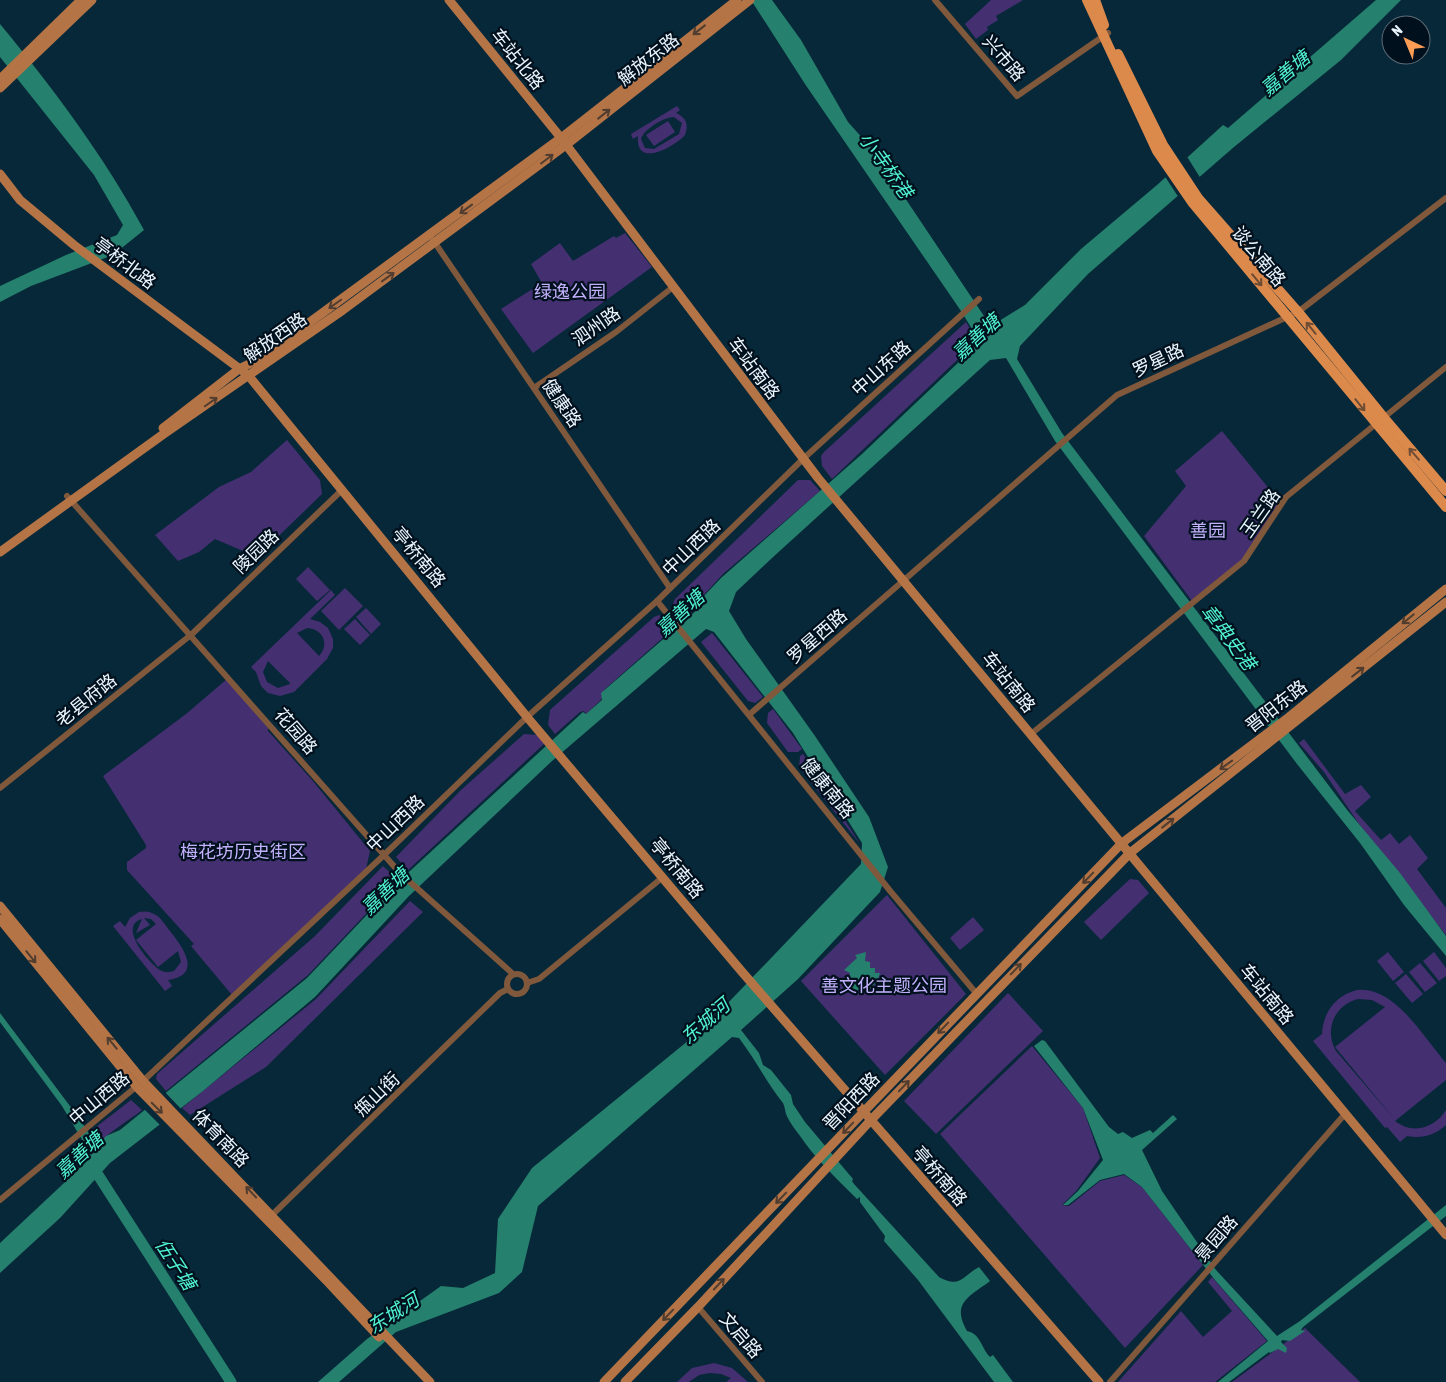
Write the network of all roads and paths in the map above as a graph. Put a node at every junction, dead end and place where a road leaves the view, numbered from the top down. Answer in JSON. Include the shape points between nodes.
{"nodes":[{"id":1,"x":81,"y":0,"type":"edge"},
{"id":2,"x":92,"y":0,"type":"edge"},
{"id":3,"x":449,"y":0,"type":"edge"},
{"id":4,"x":935,"y":0,"type":"edge"},
{"id":5,"x":1087,"y":0,"type":"edge"},
{"id":6,"x":1095,"y":0,"type":"edge"},
{"id":7,"x":744,"y":1,"type":"edge"},
{"id":8,"x":1105,"y":35,"type":"junction"},
{"id":9,"x":35,"y":50,"type":"junction"},
{"id":10,"x":1,"y":82,"type":"edge"},
{"id":11,"x":564,"y":141,"type":"junction"},
{"id":12,"x":0,"y":174,"type":"edge"},
{"id":13,"x":1446,"y":198,"type":"edge"},
{"id":14,"x":432,"y":238,"type":"junction"},
{"id":15,"x":673,"y":287,"type":"junction"},
{"id":16,"x":979,"y":298,"type":"dead end"},
{"id":17,"x":1293,"y":314,"type":"junction"},
{"id":18,"x":1446,"y":367,"type":"edge"},
{"id":19,"x":238,"y":369,"type":"junction"},
{"id":20,"x":248,"y":376,"type":"junction"},
{"id":21,"x":534,"y":388,"type":"junction"},
{"id":22,"x":1380,"y":421,"type":"junction"},
{"id":23,"x":803,"y":459,"type":"junction"},
{"id":24,"x":342,"y":490,"type":"junction"},
{"id":25,"x":1446,"y":491,"type":"edge"},
{"id":26,"x":69,"y":498,"type":"junction"},
{"id":27,"x":1446,"y":508,"type":"edge"},
{"id":28,"x":0,"y":544,"type":"edge"},
{"id":29,"x":0,"y":552,"type":"edge"},
{"id":30,"x":904,"y":580,"type":"junction"},
{"id":31,"x":670,"y":588,"type":"junction"},
{"id":32,"x":1446,"y":588,"type":"edge"},
{"id":33,"x":657,"y":601,"type":"junction"},
{"id":34,"x":1446,"y":602,"type":"edge"},
{"id":35,"x":192,"y":634,"type":"junction"},
{"id":36,"x":750,"y":714,"type":"junction"},
{"id":37,"x":527,"y":716,"type":"junction"},
{"id":38,"x":1291,"y":721,"type":"junction"},
{"id":39,"x":1031,"y":734,"type":"junction"},
{"id":40,"x":1268,"y":739,"type":"junction"},
{"id":41,"x":0,"y":788,"type":"edge"},
{"id":42,"x":1122,"y":843,"type":"junction"},
{"id":43,"x":1130,"y":853,"type":"junction"},
{"id":44,"x":384,"y":855,"type":"junction"},
{"id":45,"x":663,"y":876,"type":"junction"},
{"id":46,"x":0,"y":906,"type":"edge"},
{"id":47,"x":0,"y":919,"type":"edge"},
{"id":48,"x":512,"y":974,"type":"junction"},
{"id":49,"x":527,"y":983,"type":"junction"},
{"id":50,"x":508,"y":989,"type":"junction"},
{"id":51,"x":976,"y":993,"type":"junction"},
{"id":52,"x":139,"y":1084,"type":"junction"},
{"id":53,"x":863,"y":1112,"type":"junction"},
{"id":54,"x":1345,"y":1114,"type":"junction"},
{"id":55,"x":870,"y":1121,"type":"junction"},
{"id":56,"x":0,"y":1200,"type":"edge"},
{"id":57,"x":269,"y":1218,"type":"junction"},
{"id":58,"x":1446,"y":1235,"type":"edge"},
{"id":59,"x":698,"y":1307,"type":"junction"},
{"id":60,"x":401,"y":1356,"type":"junction"},
{"id":61,"x":422,"y":1382,"type":"edge"},
{"id":62,"x":430,"y":1382,"type":"edge"},
{"id":63,"x":604,"y":1382,"type":"edge"},
{"id":64,"x":625,"y":1382,"type":"edge"},
{"id":65,"x":762,"y":1382,"type":"edge"},
{"id":66,"x":1099,"y":1382,"type":"edge"},
{"id":67,"x":1110,"y":1382,"type":"edge"}],
"edges":[{"from":1,"to":9,"type":"main road"},
{"from":2,"to":9,"type":"main road"},
{"from":3,"to":11,"type":"main road","name":"车站北路"},
{"from":4,"to":8,"type":"street","name":"兴市路","via":[[1017,96]]},
{"from":5,"to":8,"type":"main road","name":"谈公南路"},
{"from":6,"to":8,"type":"main road","name":"谈公南路"},
{"from":7,"to":11,"type":"main road","name":"解放东路"},
{"from":8,"to":17,"type":"main road","name":"谈公南路","via":[[1160,148],[1195,200]]},
{"from":9,"to":10,"type":"main road"},
{"from":11,"to":14,"type":"main road","name":"解放西路"},
{"from":11,"to":15,"type":"main road","name":"车站南路"},
{"from":12,"to":19,"type":"main road","name":"亭桥北路","via":[[20,200],[102,268]]},
{"from":13,"to":17,"type":"street","name":"罗星路"},
{"from":14,"to":19,"type":"main road","name":"解放西路","one_way":true,"via":[[261,358]]},
{"from":20,"to":14,"type":"main road","name":"解放西路","one_way":true},
{"from":14,"to":21,"type":"street","name":"健康路"},
{"from":15,"to":21,"type":"street","name":"泗州路","via":[[616,332]]},
{"from":15,"to":23,"type":"main road","name":"车站南路"},
{"from":16,"to":23,"type":"street","name":"中山东路"},
{"from":17,"to":22,"type":"main road","name":"谈公南路"},
{"from":17,"to":30,"type":"street","name":"罗星路","via":[[1117,395]]},
{"from":18,"to":22,"type":"street","name":"玉兰路"},
{"from":19,"to":20,"type":"main road","name":"亭桥南路"},
{"from":19,"to":26,"type":"main road","name":"解放西路"},
{"from":20,"to":24,"type":"main road","name":"亭桥南路"},
{"from":26,"to":20,"type":"main road","name":"解放西路","one_way":true},
{"from":21,"to":31,"type":"street","name":"健康路"},
{"from":25,"to":22,"type":"main road","name":"谈公南路","one_way":true},
{"from":22,"to":27,"type":"main road","name":"谈公南路"},
{"from":22,"to":39,"type":"street","name":"玉兰路","via":[[1286,497],[1244,561]]},
{"from":23,"to":30,"type":"main road","name":"车站南路"},
{"from":23,"to":31,"type":"street","name":"中山西路"},
{"from":24,"to":35,"type":"street","name":"陵园路"},
{"from":24,"to":37,"type":"main road","name":"亭桥南路"},
{"from":26,"to":28,"type":"main road","name":"解放西路"},
{"from":26,"to":29,"type":"main road","name":"解放西路"},
{"from":26,"to":35,"type":"street","name":"花园路"},
{"from":30,"to":36,"type":"street","name":"罗星西路"},
{"from":30,"to":39,"type":"main road","name":"车站南路"},
{"from":31,"to":33,"type":"street","name":"中山西路"},
{"from":32,"to":38,"type":"main road","name":"晋阳东路","one_way":true},
{"from":33,"to":36,"type":"street","name":"健康南路"},
{"from":33,"to":37,"type":"street","name":"中山西路"},
{"from":38,"to":34,"type":"main road","name":"晋阳东路","one_way":true},
{"from":35,"to":41,"type":"street","name":"老县府路"},
{"from":35,"to":44,"type":"street","name":"花园路"},
{"from":36,"to":51,"type":"street","name":"健康南路"},
{"from":37,"to":44,"type":"street","name":"中山西路"},
{"from":37,"to":45,"type":"main road","name":"亭桥南路"},
{"from":38,"to":40,"type":"main road","name":"晋阳东路"},
{"from":39,"to":42,"type":"main road","name":"车站南路"},
{"from":40,"to":42,"type":"main road","name":"晋阳东路","one_way":true},
{"from":43,"to":40,"type":"main road","name":"晋阳东路","one_way":true},
{"from":42,"to":43,"type":"main road","name":"车站南路"},
{"from":42,"to":51,"type":"main road","name":"晋阳西路","one_way":true},
{"from":43,"to":54,"type":"main road","name":"车站南路"},
{"from":55,"to":43,"type":"main road","name":"晋阳西路","one_way":true},
{"from":44,"to":48,"type":"street","name":"花园路"},
{"from":44,"to":52,"type":"street","name":"中山西路"},
{"from":45,"to":49,"type":"street","via":[[539,979]]},
{"from":45,"to":53,"type":"main road","name":"亭桥南路"},
{"from":52,"to":46,"type":"main road","name":"体育南路","one_way":true},
{"from":47,"to":52,"type":"main road","name":"体育南路","one_way":true},
{"from":48,"to":49,"type":"street","via":[[522,975]]},
{"from":48,"to":50,"type":"street","via":[[507,982]]},
{"from":49,"to":50,"type":"street","via":[[520,993]]},
{"from":50,"to":57,"type":"street","name":"甁山街"},
{"from":51,"to":53,"type":"main road","name":"晋阳西路","one_way":true},
{"from":52,"to":56,"type":"street","name":"中山西路"},
{"from":52,"to":57,"type":"main road","name":"体育南路"},
{"from":53,"to":55,"type":"main road","name":"亭桥南路"},
{"from":53,"to":63,"type":"main road","name":"晋阳西路","one_way":true},
{"from":54,"to":58,"type":"main road","name":"车站南路"},
{"from":54,"to":67,"type":"street","name":"景园路"},
{"from":59,"to":55,"type":"main road","name":"晋阳西路","one_way":true},
{"from":55,"to":66,"type":"main road","name":"亭桥南路"},
{"from":57,"to":60,"type":"main road","name":"体育南路"},
{"from":59,"to":64,"type":"main road","name":"晋阳西路"},
{"from":59,"to":65,"type":"street","name":"文启路"},
{"from":60,"to":61,"type":"main road","name":"体育南路"},
{"from":60,"to":62,"type":"main road","name":"体育南路"}]}
